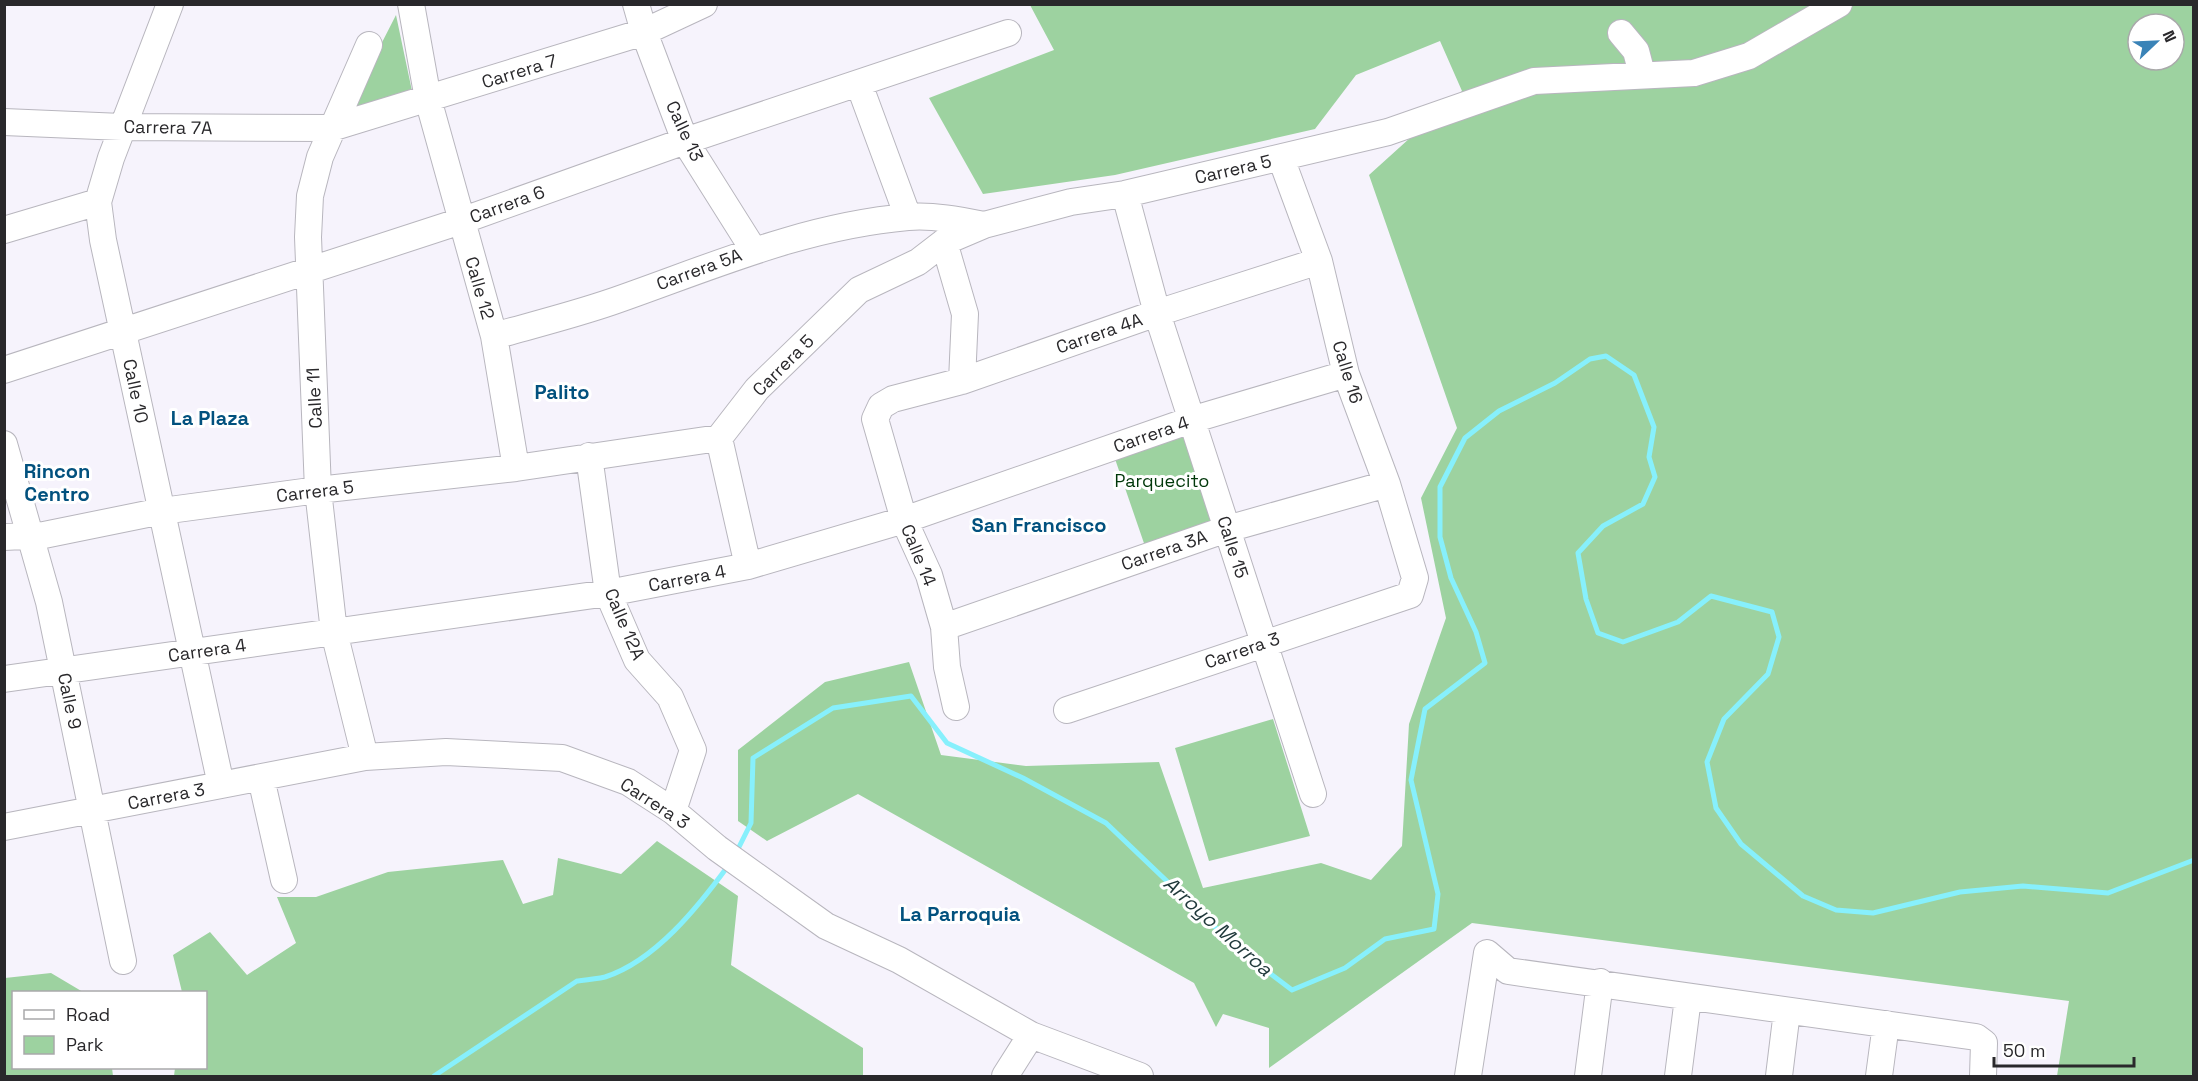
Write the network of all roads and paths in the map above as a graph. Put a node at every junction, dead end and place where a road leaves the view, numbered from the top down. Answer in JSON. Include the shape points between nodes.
{"nodes":[{"id":1,"x":170,"y":4,"type":"edge"},
{"id":2,"x":411,"y":4,"type":"edge"},
{"id":3,"x":636,"y":4,"type":"edge"},
{"id":4,"x":704,"y":4,"type":"edge"},
{"id":5,"x":1839,"y":4,"type":"edge"},
{"id":6,"x":644,"y":32,"type":"junction"},
{"id":7,"x":1008,"y":33,"type":"dead end"},
{"id":8,"x":1621,"y":33,"type":"dead end"},
{"id":9,"x":369,"y":45,"type":"dead end"},
{"id":10,"x":1642,"y":74,"type":"junction"},
{"id":11,"x":859,"y":84,"type":"junction"},
{"id":12,"x":428,"y":99,"type":"junction"},
{"id":13,"x":4,"y":122,"type":"edge"},
{"id":14,"x":122,"y":127,"type":"junction"},
{"id":15,"x":331,"y":128,"type":"junction"},
{"id":16,"x":685,"y":141,"type":"junction"},
{"id":17,"x":1281,"y":158,"type":"junction"},
{"id":18,"x":1125,"y":194,"type":"junction"},
{"id":19,"x":99,"y":202,"type":"junction"},
{"id":20,"x":908,"y":217,"type":"junction"},
{"id":21,"x":461,"y":221,"type":"junction"},
{"id":22,"x":984,"y":225,"type":"junction"},
{"id":23,"x":4,"y":230,"type":"edge"},
{"id":24,"x":944,"y":242,"type":"junction"},
{"id":25,"x":753,"y":249,"type":"junction"},
{"id":26,"x":1319,"y":261,"type":"junction"},
{"id":27,"x":308,"y":272,"type":"junction"},
{"id":28,"x":1156,"y":313,"type":"junction"},
{"id":29,"x":123,"y":330,"type":"junction"},
{"id":30,"x":494,"y":336,"type":"junction"},
{"id":31,"x":4,"y":370,"type":"edge"},
{"id":32,"x":1346,"y":374,"type":"junction"},
{"id":33,"x":962,"y":381,"type":"junction"},
{"id":34,"x":881,"y":406,"type":"joint"},
{"id":35,"x":1191,"y":420,"type":"junction"},
{"id":36,"x":719,"y":438,"type":"junction"},
{"id":37,"x":4,"y":444,"type":"edge"},
{"id":38,"x":589,"y":456,"type":"junction"},
{"id":39,"x":516,"y":468,"type":"junction"},
{"id":40,"x":1387,"y":484,"type":"junction"},
{"id":41,"x":318,"y":490,"type":"junction"},
{"id":42,"x":162,"y":512,"type":"junction"},
{"id":43,"x":904,"y":519,"type":"junction"},
{"id":44,"x":1227,"y":529,"type":"junction"},
{"id":45,"x":31,"y":534,"type":"junction"},
{"id":46,"x":4,"y":537,"type":"edge"},
{"id":47,"x":748,"y":566,"type":"junction"},
{"id":48,"x":1414,"y":587,"type":"joint"},
{"id":49,"x":608,"y":593,"type":"junction"},
{"id":50,"x":944,"y":627,"type":"junction"},
{"id":51,"x":334,"y":632,"type":"junction"},
{"id":52,"x":1263,"y":642,"type":"junction"},
{"id":53,"x":192,"y":652,"type":"junction"},
{"id":54,"x":64,"y":670,"type":"junction"},
{"id":55,"x":4,"y":679,"type":"edge"},
{"id":56,"x":956,"y":707,"type":"dead end"},
{"id":57,"x":1067,"y":710,"type":"dead end"},
{"id":58,"x":365,"y":757,"type":"junction"},
{"id":59,"x":261,"y":778,"type":"junction"},
{"id":60,"x":221,"y":786,"type":"junction"},
{"id":61,"x":1313,"y":795,"type":"dead end"},
{"id":62,"x":92,"y":810,"type":"junction"},
{"id":63,"x":673,"y":811,"type":"junction"},
{"id":64,"x":4,"y":827,"type":"edge"},
{"id":65,"x":284,"y":880,"type":"dead end"},
{"id":66,"x":123,"y":961,"type":"dead end"},
{"id":67,"x":1600,"y":982,"type":"junction"},
{"id":68,"x":1688,"y":998,"type":"junction"},
{"id":69,"x":1787,"y":1011,"type":"junction"},
{"id":70,"x":1886,"y":1024,"type":"junction"},
{"id":71,"x":1031,"y":1035,"type":"junction"},
{"id":72,"x":1005,"y":1077,"type":"edge"},
{"id":73,"x":1140,"y":1077,"type":"edge"},
{"id":74,"x":1468,"y":1077,"type":"edge"},
{"id":75,"x":1588,"y":1077,"type":"edge"},
{"id":76,"x":1678,"y":1077,"type":"edge"},
{"id":77,"x":1779,"y":1077,"type":"edge"},
{"id":78,"x":1879,"y":1077,"type":"edge"},
{"id":79,"x":1983,"y":1077,"type":"edge"}],
"edges":[{"from":1,"to":14,"type":"street","name":"Calle 10"},
{"from":2,"to":12,"type":"street","name":"Calle 12"},
{"from":3,"to":6,"type":"street","name":"Calle 13"},
{"from":4,"to":6,"type":"street","name":"Carrera 7"},
{"from":5,"to":10,"type":"street","name":"Carrera 5","via":[[1749,56],[1694,73]]},
{"from":6,"to":12,"type":"street","name":"Carrera 7"},
{"from":6,"to":16,"type":"street","name":"Calle 13"},
{"from":7,"to":11,"type":"street","name":"Carrera 6"},
{"from":8,"to":10,"type":"street","via":[[1636,51]]},
{"from":9,"to":15,"type":"street","name":"Calle 11"},
{"from":10,"to":17,"type":"street","name":"Carrera 5","via":[[1534,81],[1388,132]]},
{"from":11,"to":16,"type":"street","name":"Carrera 6"},
{"from":11,"to":20,"type":"street"},
{"from":12,"to":15,"type":"street","name":"Carrera 7"},
{"from":12,"to":21,"type":"street","name":"Calle 12"},
{"from":13,"to":14,"type":"street","name":"Carrera 7A"},
{"from":14,"to":15,"type":"street","name":"Carrera 7A"},
{"from":14,"to":19,"type":"street","name":"Calle 10"},
{"from":15,"to":27,"type":"street","name":"Calle 11","via":[[310,196]]},
{"from":16,"to":21,"type":"street","name":"Carrera 6"},
{"from":16,"to":25,"type":"street","name":"Calle 13"},
{"from":17,"to":18,"type":"street","name":"Carrera 5"},
{"from":17,"to":26,"type":"street","name":"Calle 16"},
{"from":18,"to":22,"type":"street","name":"Carrera 5","via":[[1071,202]]},
{"from":18,"to":28,"type":"street","name":"Calle 15"},
{"from":19,"to":23,"type":"street"},
{"from":19,"to":29,"type":"street","name":"Calle 10"},
{"from":20,"to":22,"type":"street","name":"Carrera 5A","via":[[950,218]]},
{"from":20,"to":25,"type":"street","name":"Carrera 5A","via":[[819,232]]},
{"from":21,"to":27,"type":"street","name":"Carrera 6"},
{"from":21,"to":30,"type":"street","name":"Calle 12"},
{"from":22,"to":24,"type":"street","name":"Carrera 5"},
{"from":24,"to":33,"type":"street","via":[[965,314]]},
{"from":24,"to":36,"type":"street","name":"Carrera 5","via":[[918,262],[859,290],[757,389]]},
{"from":25,"to":30,"type":"street","name":"Carrera 5A","via":[[612,302]]},
{"from":26,"to":28,"type":"street","name":"Carrera 4A"},
{"from":26,"to":32,"type":"street","name":"Calle 16"},
{"from":27,"to":29,"type":"street","name":"Carrera 6"},
{"from":27,"to":41,"type":"street","name":"Calle 11"},
{"from":28,"to":33,"type":"street","name":"Carrera 4A"},
{"from":28,"to":35,"type":"street","name":"Calle 15"},
{"from":29,"to":31,"type":"street","name":"Carrera 6"},
{"from":29,"to":42,"type":"street","name":"Calle 10"},
{"from":30,"to":39,"type":"street","name":"Calle 12"},
{"from":32,"to":35,"type":"street","name":"Carrera 4"},
{"from":32,"to":40,"type":"street","name":"Calle 16"},
{"from":33,"to":34,"type":"street","name":"Carrera 4A","via":[[893,399]]},
{"from":34,"to":43,"type":"street","name":"Calle 14","via":[[875,419]]},
{"from":35,"to":43,"type":"street","name":"Carrera 4"},
{"from":35,"to":44,"type":"street","name":"Calle 15"},
{"from":36,"to":38,"type":"street","name":"Carrera 5"},
{"from":36,"to":47,"type":"street"},
{"from":37,"to":45,"type":"street","name":"Calle 9"},
{"from":38,"to":39,"type":"street","name":"Carrera 5"},
{"from":38,"to":49,"type":"street","name":"Calle 12A"},
{"from":39,"to":41,"type":"street","name":"Carrera 5"},
{"from":40,"to":44,"type":"street","name":"Carrera 3A"},
{"from":40,"to":48,"type":"street","name":"Calle 16"},
{"from":41,"to":42,"type":"street","name":"Carrera 5"},
{"from":41,"to":51,"type":"street","name":"Calle 11"},
{"from":42,"to":45,"type":"street","name":"Carrera 5","via":[[44,535]]},
{"from":42,"to":53,"type":"street","name":"Calle 10"},
{"from":43,"to":47,"type":"street","name":"Carrera 4"},
{"from":43,"to":50,"type":"street","name":"Calle 14","via":[[929,575]]},
{"from":44,"to":50,"type":"street","name":"Carrera 3A"},
{"from":44,"to":52,"type":"street","name":"Calle 15"},
{"from":45,"to":46,"type":"street","name":"Carrera 5"},
{"from":45,"to":54,"type":"street","name":"Calle 9"},
{"from":47,"to":49,"type":"street","name":"Carrera 4"},
{"from":48,"to":52,"type":"street","name":"Carrera 3","via":[[1410,595]]},
{"from":49,"to":51,"type":"street","name":"Carrera 4"},
{"from":49,"to":63,"type":"street","name":"Calle 12A","via":[[637,660],[670,697],[693,750]]},
{"from":50,"to":56,"type":"street","name":"Calle 14"},
{"from":51,"to":53,"type":"street","name":"Carrera 4"},
{"from":51,"to":58,"type":"street","name":"Calle 11"},
{"from":52,"to":57,"type":"street","name":"Carrera 3"},
{"from":52,"to":61,"type":"street","name":"Calle 15"},
{"from":53,"to":54,"type":"street","name":"Carrera 4"},
{"from":53,"to":60,"type":"street","name":"Calle 10"},
{"from":54,"to":55,"type":"street","name":"Carrera 4"},
{"from":54,"to":62,"type":"street","name":"Calle 9"},
{"from":58,"to":59,"type":"street","name":"Carrera 3"},
{"from":58,"to":63,"type":"street","name":"Carrera 3","via":[[446,752],[562,758],[628,782]]},
{"from":59,"to":60,"type":"street","name":"Carrera 3"},
{"from":59,"to":65,"type":"street"},
{"from":60,"to":62,"type":"street","name":"Carrera 3"},
{"from":62,"to":64,"type":"street","name":"Carrera 3"},
{"from":62,"to":66,"type":"street","name":"Calle 9"},
{"from":63,"to":71,"type":"street","name":"Carrera 3","via":[[717,848],[826,926],[899,960]]},
{"from":67,"to":68,"type":"street"},
{"from":67,"to":74,"type":"street","via":[[1508,971],[1487,953]]},
{"from":67,"to":75,"type":"street"},
{"from":68,"to":69,"type":"street"},
{"from":68,"to":76,"type":"street"},
{"from":69,"to":70,"type":"street"},
{"from":69,"to":77,"type":"street"},
{"from":70,"to":78,"type":"street"},
{"from":70,"to":79,"type":"street","via":[[1976,1037],[1984,1043]]},
{"from":71,"to":72,"type":"street"},
{"from":71,"to":73,"type":"street","name":"Carrera 3"}]}
